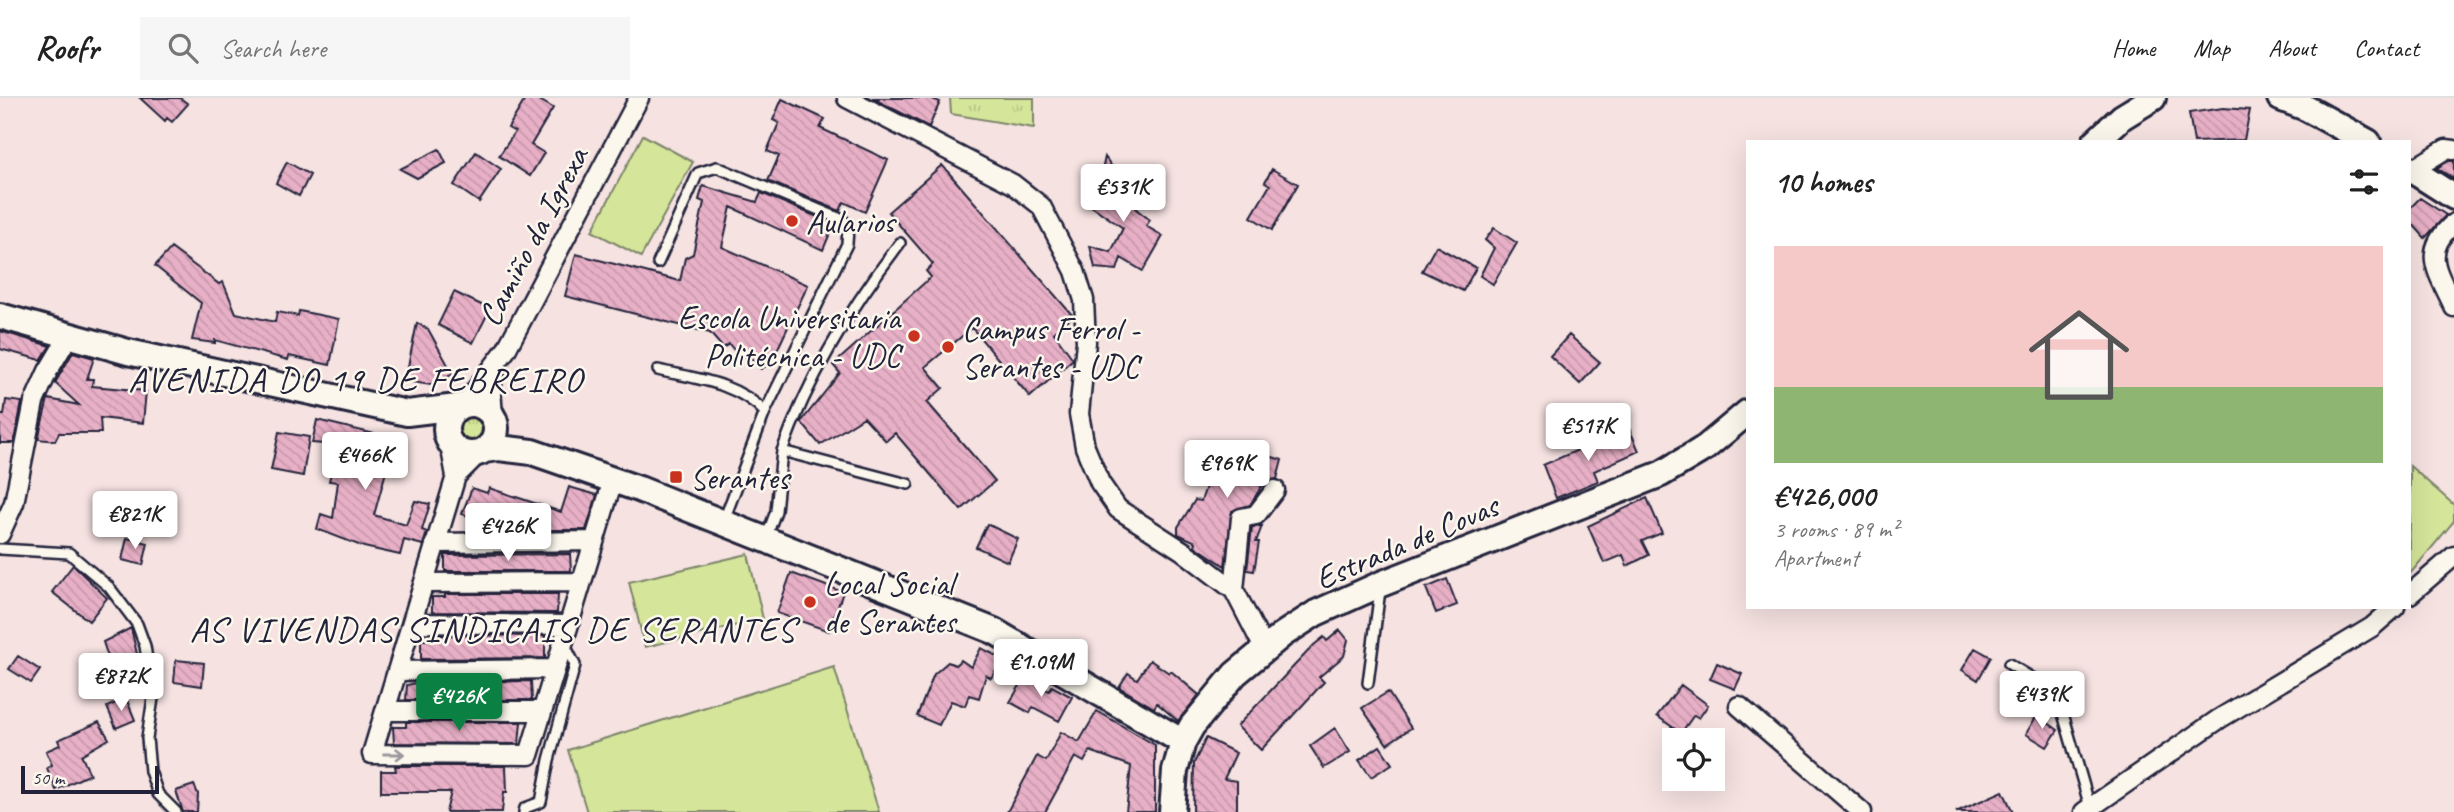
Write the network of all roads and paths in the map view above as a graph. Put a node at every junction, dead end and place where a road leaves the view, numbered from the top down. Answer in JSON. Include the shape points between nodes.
{"nodes":[{"id":1,"x":639,"y":98,"type":"edge"},
{"id":2,"x":847,"y":98,"type":"edge"},
{"id":3,"x":2153,"y":98,"type":"edge"},
{"id":4,"x":2280,"y":98,"type":"edge"},
{"id":5,"x":2097,"y":140,"type":"edge"},
{"id":6,"x":2364,"y":140,"type":"edge"},
{"id":7,"x":2454,"y":150,"type":"edge"},
{"id":8,"x":2411,"y":169,"type":"edge"},
{"id":9,"x":2454,"y":197,"type":"edge"},
{"id":10,"x":2454,"y":223,"type":"edge"},
{"id":11,"x":900,"y":243,"type":"dead end"},
{"id":12,"x":658,"y":263,"type":"dead end"},
{"id":13,"x":2454,"y":307,"type":"edge"},
{"id":14,"x":0,"y":316,"type":"edge"},
{"id":15,"x":70,"y":334,"type":"junction"},
{"id":16,"x":497,"y":365,"type":"junction"},
{"id":17,"x":658,"y":370,"type":"dead end"},
{"id":18,"x":461,"y":405,"type":"junction"},
{"id":19,"x":765,"y":412,"type":"junction"},
{"id":20,"x":407,"y":413,"type":"junction"},
{"id":21,"x":1746,"y":414,"type":"edge"},
{"id":22,"x":494,"y":419,"type":"junction"},
{"id":23,"x":448,"y":440,"type":"junction"},
{"id":24,"x":482,"y":451,"type":"junction"},
{"id":25,"x":532,"y":452,"type":"junction"},
{"id":26,"x":782,"y":452,"type":"junction"},
{"id":27,"x":456,"y":475,"type":"junction"},
{"id":28,"x":613,"y":480,"type":"junction"},
{"id":29,"x":908,"y":484,"type":"dead end"},
{"id":30,"x":1275,"y":490,"type":"dead end"},
{"id":31,"x":723,"y":523,"type":"junction"},
{"id":32,"x":0,"y":534,"type":"edge"},
{"id":33,"x":766,"y":540,"type":"junction"},
{"id":34,"x":594,"y":541,"type":"junction"},
{"id":35,"x":435,"y":543,"type":"junction"},
{"id":36,"x":0,"y":548,"type":"edge"},
{"id":37,"x":2454,"y":556,"type":"edge"},
{"id":38,"x":581,"y":582,"type":"junction"},
{"id":39,"x":424,"y":583,"type":"junction"},
{"id":40,"x":1381,"y":584,"type":"junction"},
{"id":41,"x":1234,"y":590,"type":"junction"},
{"id":42,"x":2411,"y":593,"type":"edge"},
{"id":43,"x":2393,"y":609,"type":"edge"},
{"id":44,"x":412,"y":623,"type":"junction"},
{"id":45,"x":566,"y":634,"type":"junction"},
{"id":46,"x":1264,"y":648,"type":"junction"},
{"id":47,"x":2008,"y":664,"type":"dead end"},
{"id":48,"x":555,"y":669,"type":"junction"},
{"id":49,"x":397,"y":670,"type":"junction"},
{"id":50,"x":1368,"y":683,"type":"dead end"},
{"id":51,"x":1739,"y":706,"type":"dead end"},
{"id":52,"x":541,"y":711,"type":"junction"},
{"id":53,"x":385,"y":712,"type":"junction"},
{"id":54,"x":1183,"y":742,"type":"junction"},
{"id":55,"x":2087,"y":810,"type":"edge"},
{"id":56,"x":176,"y":812,"type":"edge"},
{"id":57,"x":524,"y":812,"type":"edge"},
{"id":58,"x":1172,"y":812,"type":"edge"},
{"id":59,"x":1862,"y":812,"type":"edge"}],
"edges":[{"from":1,"to":16,"type":"street","name":"Camiño da Igrexa"},
{"from":2,"to":41,"type":"street","via":[[1013,184],[1041,206],[1075,271],[1084,300],[1080,414],[1085,447],[1100,483],[1118,509]]},
{"from":3,"to":5,"type":"main road"},
{"from":4,"to":6,"type":"main road"},
{"from":7,"to":8,"type":"street","via":[[2446,149]]},
{"from":8,"to":9,"type":"main road"},
{"from":10,"to":13,"type":"street","via":[[2440,236],[2434,262]]},
{"from":11,"to":26,"type":"lane","via":[[867,286],[800,401]]},
{"from":12,"to":19,"type":"lane","via":[[698,173],[706,168],[717,167],[842,220],[848,228],[847,244]]},
{"from":14,"to":15,"type":"main road"},
{"from":15,"to":20,"type":"main road","via":[[128,352]]},
{"from":15,"to":32,"type":"street","via":[[34,402],[14,503]]},
{"from":16,"to":18,"type":"street"},
{"from":16,"to":22,"type":"street","via":[[491,388]]},
{"from":17,"to":19,"type":"lane","via":[[727,386]]},
{"from":18,"to":20,"type":"main road"},
{"from":18,"to":22,"type":"main road","via":[[481,406]]},
{"from":18,"to":23,"type":"main road","via":[[447,420]]},
{"from":19,"to":31,"type":"lane"},
{"from":20,"to":23,"type":"main road"},
{"from":21,"to":40,"type":"main road","name":"Estrada de Covas","via":[[1705,448],[1661,474]]},
{"from":22,"to":24,"type":"main road","via":[[495,434]]},
{"from":22,"to":25,"type":"main road"},
{"from":23,"to":24,"type":"main road","via":[[464,453]]},
{"from":23,"to":27,"type":"street"},
{"from":24,"to":25,"type":"main road"},
{"from":24,"to":27,"type":"street"},
{"from":25,"to":28,"type":"main road"},
{"from":26,"to":29,"type":"lane"},
{"from":26,"to":33,"type":"lane","via":[[776,511]]},
{"from":27,"to":35,"type":"street"},
{"from":28,"to":31,"type":"main road"},
{"from":28,"to":34,"type":"street"},
{"from":30,"to":41,"type":"street","via":[[1256,515],[1241,517]]},
{"from":31,"to":33,"type":"main road"},
{"from":33,"to":54,"type":"main road","via":[[994,631]]},
{"from":34,"to":35,"type":"street"},
{"from":34,"to":38,"type":"street"},
{"from":35,"to":39,"type":"street"},
{"from":36,"to":56,"type":"lane","via":[[69,553],[109,587],[137,624],[153,698],[147,738],[150,771],[158,794]]},
{"from":37,"to":42,"type":"street"},
{"from":38,"to":39,"type":"street"},
{"from":38,"to":45,"type":"street"},
{"from":39,"to":44,"type":"street"},
{"from":40,"to":46,"type":"main road","name":"Estrada de Covas","via":[[1315,613]]},
{"from":40,"to":50,"type":"lane"},
{"from":41,"to":46,"type":"street"},
{"from":43,"to":55,"type":"street"},
{"from":44,"to":45,"type":"street"},
{"from":44,"to":49,"type":"street"},
{"from":45,"to":48,"type":"street"},
{"from":45,"to":57,"type":"lane","via":[[575,665],[541,802]]},
{"from":46,"to":54,"type":"main road","name":"Estrada de Covas","via":[[1210,702]]},
{"from":47,"to":55,"type":"lane","via":[[2057,693]]},
{"from":48,"to":49,"type":"street"},
{"from":48,"to":52,"type":"street"},
{"from":49,"to":53,"type":"street"},
{"from":51,"to":59,"type":"street"},
{"from":52,"to":53,"type":"street"},
{"from":53,"to":52,"type":"street","one_way":true,"via":[[372,754],[528,755]]},
{"from":54,"to":58,"type":"main road","name":"Estrada de Covas"}]}
